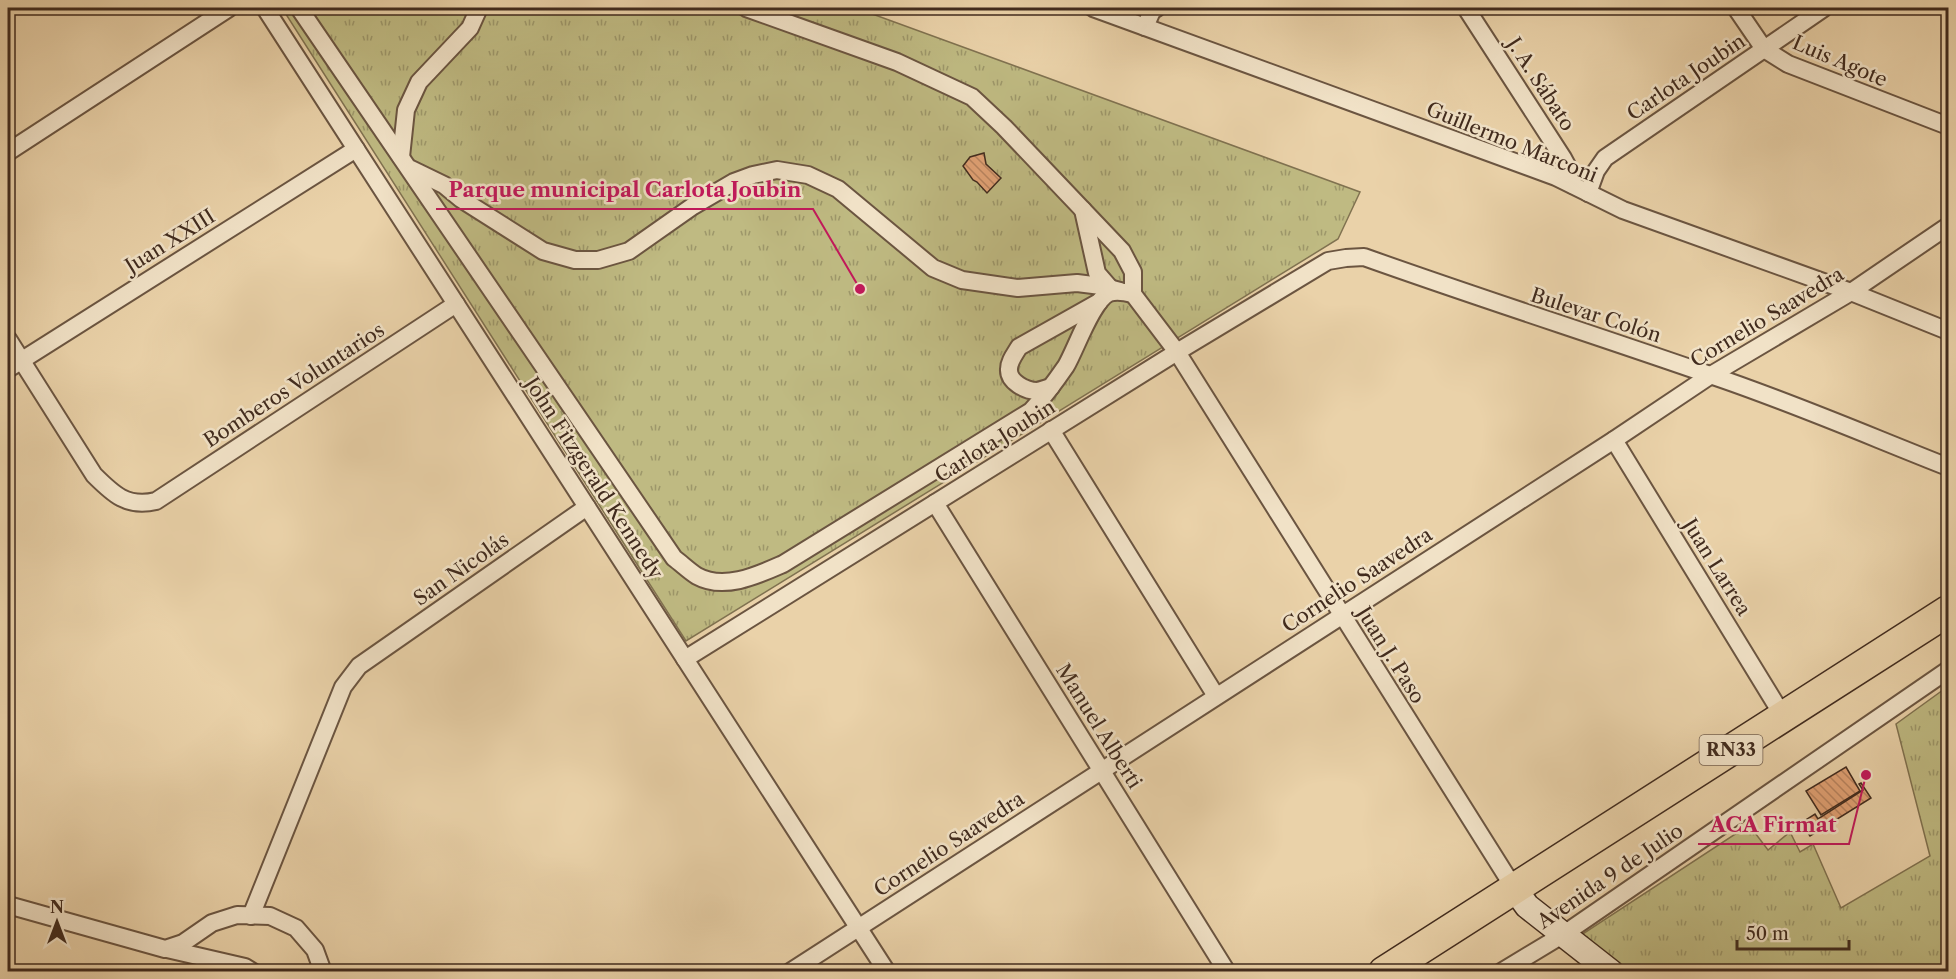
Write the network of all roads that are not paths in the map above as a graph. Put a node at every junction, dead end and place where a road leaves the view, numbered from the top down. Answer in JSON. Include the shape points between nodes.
{"nodes":[{"id":1,"x":229,"y":8,"type":"edge"},
{"id":2,"x":265,"y":8,"type":"edge"},
{"id":3,"x":300,"y":8,"type":"edge"},
{"id":4,"x":310,"y":8,"type":"edge"},
{"id":5,"x":479,"y":8,"type":"edge"},
{"id":6,"x":746,"y":8,"type":"edge"},
{"id":7,"x":1093,"y":8,"type":"edge"},
{"id":8,"x":1157,"y":8,"type":"edge"},
{"id":9,"x":1466,"y":8,"type":"edge"},
{"id":10,"x":1736,"y":8,"type":"edge"},
{"id":11,"x":1824,"y":8,"type":"edge"},
{"id":12,"x":312,"y":26,"type":"junction"},
{"id":13,"x":1145,"y":27,"type":"junction"},
{"id":14,"x":1764,"y":49,"type":"junction"},
{"id":15,"x":1948,"y":126,"type":"edge"},
{"id":16,"x":356,"y":148,"type":"junction"},
{"id":17,"x":8,"y":152,"type":"edge"},
{"id":18,"x":405,"y":162,"type":"junction"},
{"id":19,"x":1581,"y":189,"type":"junction"},
{"id":20,"x":1083,"y":209,"type":"junction"},
{"id":21,"x":1948,"y":226,"type":"edge"},
{"id":22,"x":1328,"y":261,"type":"joint"},
{"id":23,"x":1851,"y":292,"type":"junction"},
{"id":24,"x":1115,"y":294,"type":"junction"},
{"id":25,"x":456,"y":304,"type":"junction"},
{"id":26,"x":1948,"y":331,"type":"edge"},
{"id":27,"x":8,"y":339,"type":"edge"},
{"id":28,"x":1177,"y":352,"type":"junction"},
{"id":29,"x":15,"y":365,"type":"edge"},
{"id":30,"x":1711,"y":375,"type":"junction"},
{"id":31,"x":1051,"y":387,"type":"junction"},
{"id":32,"x":1051,"y":430,"type":"junction"},
{"id":33,"x":1614,"y":440,"type":"junction"},
{"id":34,"x":1948,"y":467,"type":"edge"},
{"id":35,"x":935,"y":503,"type":"junction"},
{"id":36,"x":587,"y":507,"type":"junction"},
{"id":37,"x":1948,"y":611,"type":"edge"},
{"id":38,"x":1341,"y":615,"type":"junction"},
{"id":39,"x":685,"y":659,"type":"junction"},
{"id":40,"x":1948,"y":670,"type":"edge"},
{"id":41,"x":1216,"y":696,"type":"junction"},
{"id":42,"x":1783,"y":716,"type":"junction"},
{"id":43,"x":1101,"y":770,"type":"junction"},
{"id":44,"x":1514,"y":888,"type":"junction"},
{"id":45,"x":8,"y":905,"type":"edge"},
{"id":46,"x":251,"y":916,"type":"junction"},
{"id":47,"x":858,"y":927,"type":"junction"},
{"id":48,"x":1564,"y":934,"type":"junction"},
{"id":49,"x":165,"y":949,"type":"junction"},
{"id":50,"x":215,"y":960,"type":"junction"},
{"id":51,"x":198,"y":972,"type":"edge"},
{"id":52,"x":253,"y":972,"type":"edge"},
{"id":53,"x":323,"y":972,"type":"edge"},
{"id":54,"x":790,"y":972,"type":"edge"},
{"id":55,"x":887,"y":972,"type":"edge"},
{"id":56,"x":1227,"y":972,"type":"edge"},
{"id":57,"x":1384,"y":972,"type":"edge"},
{"id":58,"x":1501,"y":972,"type":"edge"},
{"id":59,"x":1611,"y":972,"type":"edge"}],
"edges":[{"from":1,"to":17,"type":"street"},
{"from":2,"to":16,"type":"street","name":"John Fitzgerald Kennedy"},
{"from":3,"to":12,"type":"street"},
{"from":4,"to":12,"type":"street"},
{"from":5,"to":18,"type":"street","via":[[470,28],[419,82],[406,110]]},
{"from":6,"to":20,"type":"street","via":[[897,62],[972,97]]},
{"from":7,"to":13,"type":"street","name":"Guillermo Marconi"},
{"from":8,"to":13,"type":"street"},
{"from":9,"to":19,"type":"street","name":"J. A. Sábato"},
{"from":10,"to":14,"type":"street","name":"Luis Agote"},
{"from":11,"to":14,"type":"street","name":"Carlota Joubin"},
{"from":12,"to":18,"type":"street"},
{"from":13,"to":19,"type":"street","name":"Guillermo Marconi"},
{"from":14,"to":15,"type":"street","name":"Luis Agote","via":[[1788,64]]},
{"from":14,"to":19,"type":"street","name":"Carlota Joubin","via":[[1605,158]]},
{"from":16,"to":25,"type":"street","name":"John Fitzgerald Kennedy"},
{"from":16,"to":29,"type":"street","name":"Juan XXIII"},
{"from":18,"to":24,"type":"street","via":[[543,251],[575,260],[598,260],[629,251],[734,182],[777,170],[808,176],[838,189],[933,268],[962,280],[1018,288],[1077,283]]},
{"from":18,"to":31,"type":"street","via":[[674,558],[698,577],[720,581],[752,578],[783,564],[1031,411]]},
{"from":19,"to":23,"type":"street","name":"Guillermo Marconi","via":[[1623,210]]},
{"from":20,"to":24,"type":"street","name":"Juan J. Paso","via":[[1096,273]]},
{"from":20,"to":24,"type":"street","via":[[1122,251],[1132,272]]},
{"from":21,"to":23,"type":"street","name":"Cornelio Saavedra"},
{"from":22,"to":28,"type":"street","name":"Carlota Joubin"},
{"from":22,"to":30,"type":"street","name":"Bulevar Colón","via":[[1364,257]]},
{"from":23,"to":26,"type":"street","name":"Guillermo Marconi"},
{"from":23,"to":30,"type":"street","name":"Cornelio Saavedra"},
{"from":24,"to":28,"type":"street","name":"Juan J. Paso"},
{"from":24,"to":31,"type":"street"},
{"from":24,"to":31,"type":"street","via":[[1019,347],[1008,370],[1012,380],[1035,391]]},
{"from":25,"to":29,"type":"street","name":"Bomberos Voluntarios","via":[[156,501],[142,504],[131,503],[111,492],[94,475]]},
{"from":25,"to":36,"type":"street","name":"John Fitzgerald Kennedy"},
{"from":27,"to":29,"type":"street"},
{"from":28,"to":32,"type":"street","name":"Carlota Joubin"},
{"from":28,"to":38,"type":"street","name":"Juan J. Paso"},
{"from":30,"to":33,"type":"street","name":"Cornelio Saavedra"},
{"from":30,"to":34,"type":"street","name":"Bulevar Colón"},
{"from":32,"to":35,"type":"street","name":"Carlota Joubin"},
{"from":32,"to":41,"type":"street"},
{"from":33,"to":38,"type":"street","name":"Cornelio Saavedra"},
{"from":33,"to":42,"type":"street","name":"Juan Larrea"},
{"from":35,"to":39,"type":"street","name":"Carlota Joubin"},
{"from":35,"to":43,"type":"street","name":"Manuel Alberti"},
{"from":36,"to":39,"type":"street","name":"John Fitzgerald Kennedy"},
{"from":36,"to":46,"type":"street","name":"San Nicolás","via":[[359,666],[343,687]]},
{"from":37,"to":42,"type":"highway","number":"RN33"},
{"from":38,"to":41,"type":"street","name":"Cornelio Saavedra"},
{"from":38,"to":44,"type":"street","name":"Juan J. Paso"},
{"from":39,"to":47,"type":"street","name":"John Fitzgerald Kennedy"},
{"from":40,"to":48,"type":"street","name":"Avenida 9 de Julio"},
{"from":41,"to":43,"type":"street","name":"Cornelio Saavedra"},
{"from":42,"to":44,"type":"highway","number":"RN33"},
{"from":43,"to":47,"type":"street","name":"Cornelio Saavedra"},
{"from":43,"to":56,"type":"street","name":"Manuel Alberti"},
{"from":44,"to":48,"type":"main road","via":[[1527,906]]},
{"from":44,"to":57,"type":"highway","number":"RN33"},
{"from":45,"to":49,"type":"street"},
{"from":46,"to":49,"type":"street","via":[[237,915],[212,923],[183,943]]},
{"from":46,"to":53,"type":"street","via":[[270,916],[296,928],[315,950]]},
{"from":47,"to":54,"type":"street","name":"Cornelio Saavedra"},
{"from":47,"to":55,"type":"street","name":"John Fitzgerald Kennedy"},
{"from":48,"to":58,"type":"street","name":"Avenida 9 de Julio"},
{"from":48,"to":59,"type":"main road"},
{"from":49,"to":50,"type":"street"},
{"from":50,"to":51,"type":"street"},
{"from":50,"to":52,"type":"street","via":[[245,966]]}]}
